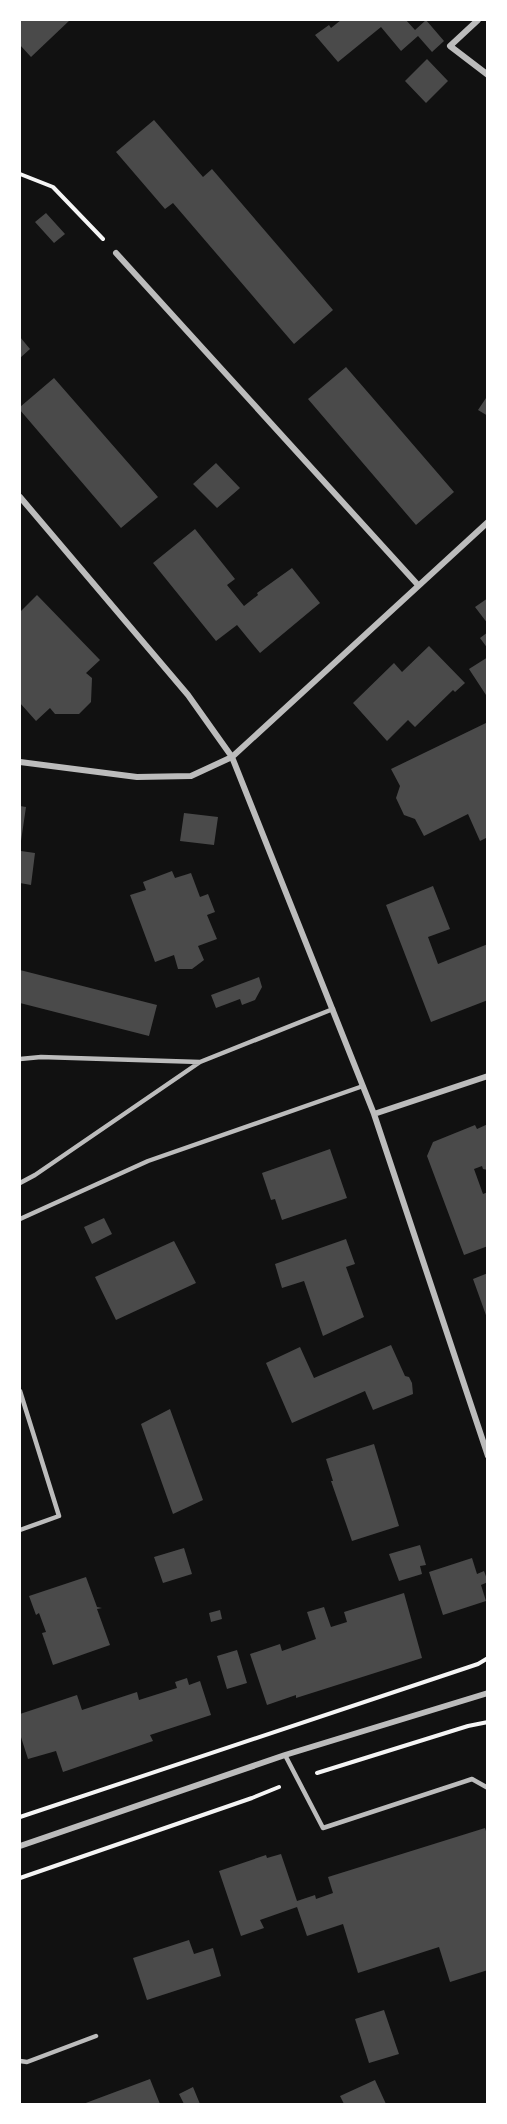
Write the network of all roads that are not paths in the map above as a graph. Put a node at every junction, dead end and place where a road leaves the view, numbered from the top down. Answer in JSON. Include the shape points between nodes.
{"nodes":[{"id":1,"x":478,"y":20,"type":"edge"},
{"id":2,"x":488,"y":75,"type":"edge"},
{"id":3,"x":116,"y":253,"type":"road end"},
{"id":4,"x":20,"y":497,"type":"edge"},
{"id":5,"x":488,"y":522,"type":"edge"},
{"id":6,"x":418,"y":585,"type":"junction"},
{"id":7,"x":232,"y":757,"type":"junction"},
{"id":8,"x":20,"y":762,"type":"edge"},
{"id":9,"x":333,"y":1009,"type":"junction"},
{"id":10,"x":20,"y":1059,"type":"edge"},
{"id":11,"x":200,"y":1062,"type":"junction"},
{"id":12,"x":488,"y":1076,"type":"edge"},
{"id":13,"x":363,"y":1086,"type":"junction"},
{"id":14,"x":374,"y":1114,"type":"junction"},
{"id":15,"x":20,"y":1183,"type":"edge"},
{"id":16,"x":20,"y":1220,"type":"edge"},
{"id":17,"x":20,"y":1391,"type":"edge"},
{"id":18,"x":488,"y":1456,"type":"edge"},
{"id":19,"x":20,"y":1530,"type":"edge"},
{"id":20,"x":488,"y":1693,"type":"edge"},
{"id":21,"x":285,"y":1755,"type":"junction"},
{"id":22,"x":488,"y":1788,"type":"edge"},
{"id":23,"x":20,"y":1846,"type":"edge"},
{"id":24,"x":96,"y":2036,"type":"dead end"},
{"id":25,"x":20,"y":2061,"type":"edge"}],
"edges":[{"from":1,"to":2,"type":"street","via":[[450,46]]},
{"from":3,"to":6,"type":"street"},
{"from":4,"to":7,"type":"street","via":[[188,695]]},
{"from":5,"to":6,"type":"street"},
{"from":6,"to":7,"type":"street"},
{"from":7,"to":8,"type":"street","via":[[191,776],[137,777]]},
{"from":7,"to":9,"type":"street"},
{"from":9,"to":11,"type":"lane"},
{"from":9,"to":13,"type":"street"},
{"from":10,"to":11,"type":"lane"},
{"from":11,"to":15,"type":"lane"},
{"from":12,"to":14,"type":"street"},
{"from":13,"to":14,"type":"street"},
{"from":13,"to":16,"type":"lane","via":[[148,1161]]},
{"from":14,"to":18,"type":"street"},
{"from":17,"to":19,"type":"lane","via":[[59,1516]]},
{"from":20,"to":21,"type":"street"},
{"from":21,"to":22,"type":"lane","via":[[323,1828],[472,1779]]},
{"from":21,"to":23,"type":"street"},
{"from":24,"to":25,"type":"lane","via":[[27,2062]]}]}
